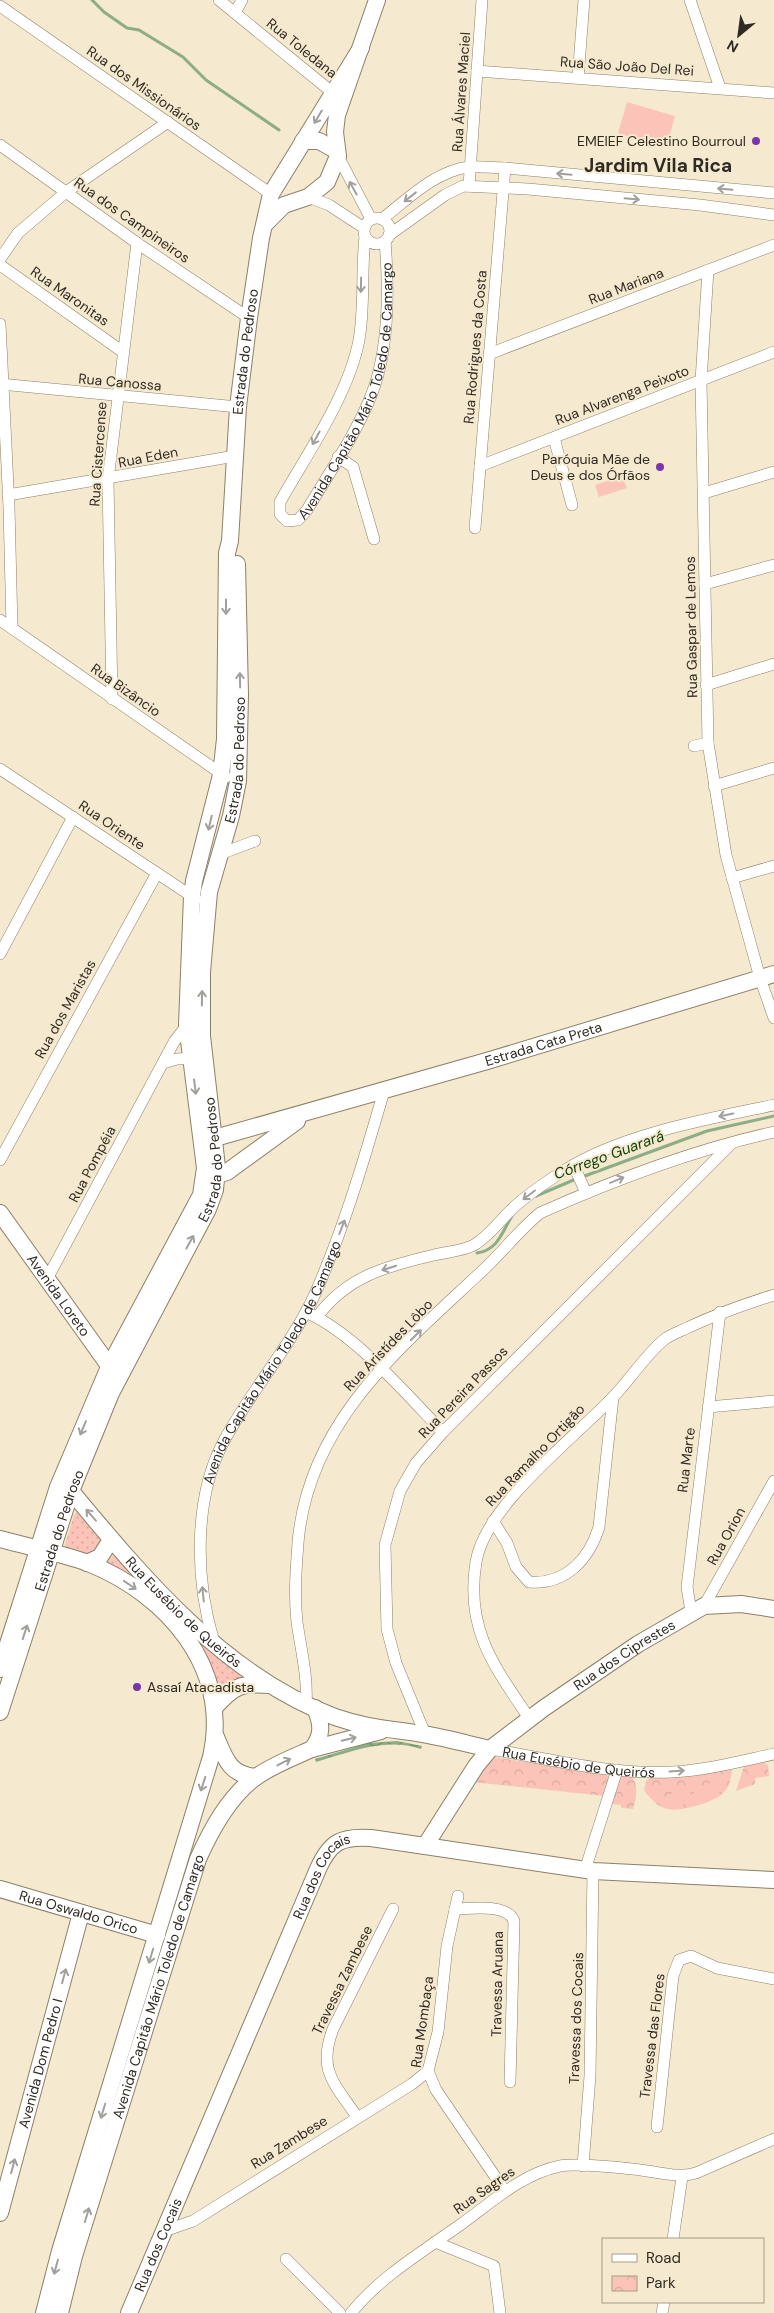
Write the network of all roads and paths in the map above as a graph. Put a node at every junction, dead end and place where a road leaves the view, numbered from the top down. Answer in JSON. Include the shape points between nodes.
{"nodes":[{"id":1,"x":219,"y":0,"type":"edge"},
{"id":2,"x":242,"y":0,"type":"edge"},
{"id":3,"x":377,"y":0,"type":"edge"},
{"id":4,"x":482,"y":0,"type":"edge"},
{"id":5,"x":584,"y":0,"type":"edge"},
{"id":6,"x":690,"y":0,"type":"edge"},
{"id":7,"x":0,"y":6,"type":"edge"},
{"id":8,"x":235,"y":13,"type":"junction"},
{"id":9,"x":477,"y":70,"type":"junction"},
{"id":10,"x":578,"y":78,"type":"junction"},
{"id":11,"x":720,"y":88,"type":"junction"},
{"id":12,"x":774,"y":93,"type":"edge"},
{"id":13,"x":337,"y":96,"type":"junction"},
{"id":14,"x":168,"y":122,"type":"junction"},
{"id":15,"x":303,"y":141,"type":"junction"},
{"id":16,"x":0,"y":145,"type":"edge"},
{"id":17,"x":337,"y":154,"type":"junction"},
{"id":18,"x":470,"y":167,"type":"junction"},
{"id":19,"x":505,"y":168,"type":"junction"},
{"id":20,"x":469,"y":186,"type":"junction"},
{"id":21,"x":503,"y":188,"type":"junction"},
{"id":22,"x":66,"y":192,"type":"junction"},
{"id":23,"x":774,"y":193,"type":"edge"},
{"id":24,"x":271,"y":194,"type":"junction"},
{"id":25,"x":303,"y":198,"type":"junction"},
{"id":26,"x":774,"y":215,"type":"edge"},
{"id":27,"x":264,"y":224,"type":"junction"},
{"id":28,"x":370,"y":226,"type":"junction"},
{"id":29,"x":387,"y":238,"type":"junction"},
{"id":30,"x":137,"y":243,"type":"junction"},
{"id":31,"x":774,"y":246,"type":"edge"},
{"id":32,"x":0,"y":259,"type":"edge"},
{"id":33,"x":0,"y":265,"type":"edge"},
{"id":34,"x":708,"y":270,"type":"junction"},
{"id":35,"x":249,"y":318,"type":"junction"},
{"id":36,"x":0,"y":324,"type":"edge"},
{"id":37,"x":123,"y":352,"type":"junction"},
{"id":38,"x":774,"y":352,"type":"edge"},
{"id":39,"x":489,"y":354,"type":"junction"},
{"id":40,"x":701,"y":381,"type":"junction"},
{"id":41,"x":1,"y":385,"type":"edge"},
{"id":42,"x":117,"y":396,"type":"junction"},
{"id":43,"x":238,"y":407,"type":"junction"},
{"id":44,"x":554,"y":438,"type":"junction"},
{"id":45,"x":235,"y":456,"type":"junction"},
{"id":46,"x":338,"y":457,"type":"junction"},
{"id":47,"x":480,"y":466,"type":"junction"},
{"id":48,"x":774,"y":472,"type":"edge"},
{"id":49,"x":108,"y":480,"type":"junction"},
{"id":50,"x":704,"y":493,"type":"junction"},
{"id":51,"x":6,"y":501,"type":"edge"},
{"id":52,"x":572,"y":505,"type":"dead end"},
{"id":53,"x":475,"y":528,"type":"dead end"},
{"id":54,"x":374,"y":539,"type":"dead end"},
{"id":55,"x":230,"y":541,"type":"junction"},
{"id":56,"x":774,"y":565,"type":"edge"},
{"id":57,"x":705,"y":584,"type":"junction"},
{"id":58,"x":0,"y":620,"type":"edge"},
{"id":59,"x":12,"y":628,"type":"junction"},
{"id":60,"x":774,"y":664,"type":"edge"},
{"id":61,"x":706,"y":684,"type":"junction"},
{"id":62,"x":112,"y":699,"type":"junction"},
{"id":63,"x":708,"y":743,"type":"junction"},
{"id":64,"x":694,"y":746,"type":"dead end"},
{"id":65,"x":774,"y":768,"type":"edge"},
{"id":66,"x":0,"y":769,"type":"edge"},
{"id":67,"x":221,"y":775,"type":"junction"},
{"id":68,"x":238,"y":781,"type":"junction"},
{"id":69,"x":714,"y":786,"type":"junction"},
{"id":70,"x":73,"y":817,"type":"junction"},
{"id":71,"x":254,"y":841,"type":"dead end"},
{"id":72,"x":220,"y":854,"type":"junction"},
{"id":73,"x":774,"y":866,"type":"edge"},
{"id":74,"x":157,"y":873,"type":"junction"},
{"id":75,"x":732,"y":878,"type":"junction"},
{"id":76,"x":192,"y":896,"type":"junction"},
{"id":77,"x":206,"y":906,"type":"junction"},
{"id":78,"x":0,"y":954,"type":"edge"},
{"id":79,"x":767,"y":976,"type":"edge"},
{"id":80,"x":774,"y":1018,"type":"edge"},
{"id":81,"x":194,"y":1022,"type":"junction"},
{"id":82,"x":198,"y":1058,"type":"junction"},
{"id":83,"x":163,"y":1063,"type":"junction"},
{"id":84,"x":384,"y":1091,"type":"junction"},
{"id":85,"x":774,"y":1105,"type":"edge"},
{"id":86,"x":312,"y":1112,"type":"junction"},
{"id":87,"x":254,"y":1128,"type":"junction"},
{"id":88,"x":774,"y":1132,"type":"edge"},
{"id":89,"x":734,"y":1141,"type":"junction"},
{"id":90,"x":208,"y":1143,"type":"junction"},
{"id":91,"x":255,"y":1152,"type":"junction"},
{"id":92,"x":689,"y":1155,"type":"junction"},
{"id":93,"x":0,"y":1160,"type":"edge"},
{"id":94,"x":574,"y":1166,"type":"junction"},
{"id":95,"x":211,"y":1172,"type":"junction"},
{"id":96,"x":700,"y":1173,"type":"junction"},
{"id":97,"x":586,"y":1192,"type":"junction"},
{"id":98,"x":0,"y":1213,"type":"edge"},
{"id":99,"x":47,"y":1279,"type":"junction"},
{"id":100,"x":774,"y":1295,"type":"edge"},
{"id":101,"x":305,"y":1312,"type":"junction"},
{"id":102,"x":720,"y":1312,"type":"junction"},
{"id":103,"x":317,"y":1317,"type":"junction"},
{"id":104,"x":382,"y":1370,"type":"junction"},
{"id":105,"x":113,"y":1372,"type":"junction"},
{"id":106,"x":614,"y":1397,"type":"junction"},
{"id":107,"x":774,"y":1401,"type":"edge"},
{"id":108,"x":708,"y":1407,"type":"junction"},
{"id":109,"x":443,"y":1432,"type":"junction"},
{"id":110,"x":774,"y":1481,"type":"edge"},
{"id":111,"x":64,"y":1489,"type":"junction"},
{"id":112,"x":492,"y":1521,"type":"junction"},
{"id":113,"x":0,"y":1539,"type":"edge"},
{"id":114,"x":111,"y":1540,"type":"junction"},
{"id":115,"x":45,"y":1551,"type":"junction"},
{"id":116,"x":87,"y":1563,"type":"junction"},
{"id":117,"x":698,"y":1609,"type":"junction"},
{"id":118,"x":774,"y":1609,"type":"edge"},
{"id":119,"x":214,"y":1642,"type":"junction"},
{"id":120,"x":4,"y":1665,"type":"edge"},
{"id":121,"x":268,"y":1685,"type":"junction"},
{"id":122,"x":310,"y":1706,"type":"junction"},
{"id":123,"x":215,"y":1707,"type":"junction"},
{"id":124,"x":0,"y":1712,"type":"edge"},
{"id":125,"x":529,"y":1718,"type":"junction"},
{"id":126,"x":386,"y":1730,"type":"junction"},
{"id":127,"x":425,"y":1734,"type":"junction"},
{"id":128,"x":216,"y":1737,"type":"junction"},
{"id":129,"x":312,"y":1749,"type":"junction"},
{"id":130,"x":490,"y":1749,"type":"junction"},
{"id":131,"x":774,"y":1758,"type":"edge"},
{"id":132,"x":617,"y":1770,"type":"junction"},
{"id":133,"x":256,"y":1777,"type":"junction"},
{"id":134,"x":425,"y":1846,"type":"junction"},
{"id":135,"x":589,"y":1870,"type":"junction"},
{"id":136,"x":774,"y":1880,"type":"edge"},
{"id":137,"x":0,"y":1889,"type":"edge"},
{"id":138,"x":458,"y":1896,"type":"dead end"},
{"id":139,"x":394,"y":1909,"type":"dead end"},
{"id":140,"x":455,"y":1909,"type":"junction"},
{"id":141,"x":81,"y":1913,"type":"junction"},
{"id":142,"x":157,"y":1935,"type":"junction"},
{"id":143,"x":774,"y":1979,"type":"edge"},
{"id":144,"x":428,"y":2071,"type":"junction"},
{"id":145,"x":510,"y":2082,"type":"dead end"},
{"id":146,"x":357,"y":2117,"type":"junction"},
{"id":147,"x":657,"y":2127,"type":"dead end"},
{"id":148,"x":774,"y":2139,"type":"edge"},
{"id":149,"x":584,"y":2166,"type":"junction"},
{"id":150,"x":682,"y":2177,"type":"junction"},
{"id":151,"x":505,"y":2190,"type":"junction"},
{"id":152,"x":0,"y":2213,"type":"edge"},
{"id":153,"x":164,"y":2231,"type":"junction"},
{"id":154,"x":673,"y":2238,"type":"edge"},
{"id":155,"x":435,"y":2242,"type":"junction"},
{"id":156,"x":286,"y":2258,"type":"dead end"},
{"id":157,"x":44,"y":2313,"type":"edge"},
{"id":158,"x":60,"y":2313,"type":"edge"},
{"id":159,"x":129,"y":2313,"type":"edge"},
{"id":160,"x":340,"y":2313,"type":"edge"},
{"id":161,"x":351,"y":2313,"type":"edge"},
{"id":162,"x":500,"y":2313,"type":"edge"}],
"edges":[{"from":1,"to":8,"type":"street","name":"Rua Toledana"},
{"from":2,"to":8,"type":"street"},
{"from":3,"to":13,"type":"main road","name":"Estrada do Pedroso","via":[[361,48]]},
{"from":4,"to":9,"type":"street","name":"Rua Álvares Maciel"},
{"from":5,"to":10,"type":"street"},
{"from":6,"to":11,"type":"street"},
{"from":7,"to":14,"type":"street","name":"Rua dos Missionários"},
{"from":8,"to":13,"type":"street","name":"Rua Toledana"},
{"from":9,"to":10,"type":"street","name":"Rua São João Del Rei"},
{"from":9,"to":18,"type":"street","name":"Rua Álvares Maciel"},
{"from":10,"to":11,"type":"street","name":"Rua São João Del Rei"},
{"from":11,"to":12,"type":"street","name":"Rua São João Del Rei"},
{"from":13,"to":15,"type":"main road","name":"Estrada do Pedroso","one_way":true},
{"from":13,"to":17,"type":"main road","name":"Estrada do Pedroso"},
{"from":14,"to":22,"type":"street"},
{"from":14,"to":24,"type":"street","name":"Rua dos Missionários"},
{"from":15,"to":17,"type":"main road","via":[[319,141]]},
{"from":15,"to":24,"type":"main road","name":"Estrada do Pedroso"},
{"from":16,"to":22,"type":"street","name":"Rua dos Campineiros"},
{"from":17,"to":25,"type":"main road","name":"Estrada do Pedroso","via":[[327,182]]},
{"from":28,"to":17,"type":"street","one_way":true},
{"from":18,"to":19,"type":"street"},
{"from":18,"to":20,"type":"street","name":"Rua Álvares Maciel"},
{"from":18,"to":28,"type":"street","one_way":true,"via":[[455,170],[428,183]]},
{"from":19,"to":21,"type":"street","name":"Rua Rodrigues da Costa"},
{"from":23,"to":19,"type":"street","one_way":true},
{"from":20,"to":21,"type":"street"},
{"from":20,"to":29,"type":"street","via":[[445,195]]},
{"from":21,"to":26,"type":"street","one_way":true,"via":[[700,205]]},
{"from":21,"to":39,"type":"street","name":"Rua Rodrigues da Costa"},
{"from":22,"to":30,"type":"street","name":"Rua dos Campineiros"},
{"from":22,"to":32,"type":"street","via":[[18,233]]},
{"from":24,"to":25,"type":"main road"},
{"from":24,"to":27,"type":"main road","name":"Estrada do Pedroso"},
{"from":25,"to":27,"type":"main road","name":"Estrada do Pedroso","via":[[276,210]]},
{"from":25,"to":28,"type":"street","via":[[329,205]]},
{"from":27,"to":35,"type":"main road","name":"Estrada do Pedroso"},
{"from":28,"to":29,"type":"street","via":[[376,244]]},
{"from":28,"to":29,"type":"street","via":[[388,224]]},
{"from":28,"to":46,"type":"street","name":"Avenida Capitão Mário Toledo de Camargo","one_way":true,"via":[[361,264],[360,325],[354,360],[336,402],[280,502],[280,514],[287,521],[298,520],[307,510]]},
{"from":29,"to":46,"type":"street","name":"Avenida Capitão Mário Toledo de Camargo","via":[[387,280],[379,370],[364,412]]},
{"from":30,"to":35,"type":"street","name":"Rua dos Campineiros"},
{"from":30,"to":37,"type":"street","name":"Rua Cistercense"},
{"from":31,"to":34,"type":"street","name":"Rua Mariana"},
{"from":33,"to":37,"type":"street","name":"Rua Maronitas"},
{"from":34,"to":39,"type":"street","name":"Rua Mariana"},
{"from":34,"to":40,"type":"street","name":"Rua Gaspar de Lemos"},
{"from":35,"to":43,"type":"main road","name":"Estrada do Pedroso"},
{"from":36,"to":41,"type":"street"},
{"from":37,"to":42,"type":"street","name":"Rua Cistercense"},
{"from":38,"to":40,"type":"street","name":"Rua Alvarenga Peixoto"},
{"from":39,"to":47,"type":"street","name":"Rua Rodrigues da Costa"},
{"from":40,"to":44,"type":"street","name":"Rua Alvarenga Peixoto"},
{"from":40,"to":50,"type":"street","name":"Rua Gaspar de Lemos"},
{"from":41,"to":42,"type":"street","name":"Rua Canossa"},
{"from":41,"to":51,"type":"street"},
{"from":42,"to":43,"type":"street","name":"Rua Canossa"},
{"from":42,"to":49,"type":"street","name":"Rua Cistercense"},
{"from":43,"to":45,"type":"main road","name":"Estrada do Pedroso"},
{"from":44,"to":47,"type":"street","name":"Rua Alvarenga Peixoto"},
{"from":44,"to":52,"type":"street"},
{"from":45,"to":49,"type":"street","name":"Rua Eden"},
{"from":45,"to":55,"type":"main road","name":"Estrada do Pedroso"},
{"from":46,"to":54,"type":"street","via":[[353,467]]},
{"from":47,"to":53,"type":"street","name":"Rua Rodrigues da Costa"},
{"from":48,"to":50,"type":"street"},
{"from":49,"to":51,"type":"street","name":"Rua Eden"},
{"from":49,"to":62,"type":"street","name":"Rua Cistercense"},
{"from":50,"to":57,"type":"street","name":"Rua Gaspar de Lemos"},
{"from":51,"to":59,"type":"street"},
{"from":55,"to":67,"type":"main road","name":"Estrada do Pedroso","one_way":true,"via":[[227,553],[225,734]]},
{"from":68,"to":55,"type":"main road","name":"Estrada do Pedroso","one_way":true,"via":[[239,608],[236,556]]},
{"from":56,"to":57,"type":"street"},
{"from":57,"to":61,"type":"street","name":"Rua Gaspar de Lemos"},
{"from":58,"to":59,"type":"street","name":"Rua Bizâncio"},
{"from":59,"to":62,"type":"street","name":"Rua Bizâncio"},
{"from":60,"to":61,"type":"street"},
{"from":61,"to":63,"type":"street","name":"Rua Gaspar de Lemos"},
{"from":62,"to":67,"type":"street","name":"Rua Bizâncio"},
{"from":63,"to":64,"type":"street"},
{"from":63,"to":69,"type":"street","name":"Rua Gaspar de Lemos"},
{"from":65,"to":69,"type":"street"},
{"from":66,"to":70,"type":"street","name":"Rua Oriente"},
{"from":67,"to":68,"type":"street","name":"Rua Bizâncio"},
{"from":67,"to":76,"type":"main road","name":"Estrada do Pedroso","one_way":true},
{"from":68,"to":72,"type":"main road","name":"Estrada do Pedroso"},
{"from":69,"to":75,"type":"street","name":"Rua Gaspar de Lemos"},
{"from":70,"to":74,"type":"street","name":"Rua Oriente"},
{"from":70,"to":78,"type":"street"},
{"from":71,"to":72,"type":"street"},
{"from":72,"to":77,"type":"main road","name":"Estrada do Pedroso"},
{"from":73,"to":75,"type":"street"},
{"from":74,"to":76,"type":"street","name":"Rua Oriente"},
{"from":74,"to":93,"type":"street","name":"Rua dos Maristas"},
{"from":75,"to":79,"type":"street","name":"Rua Gaspar de Lemos"},
{"from":76,"to":77,"type":"street","name":"Rua Oriente"},
{"from":76,"to":81,"type":"main road","name":"Estrada do Pedroso"},
{"from":81,"to":77,"type":"main road","name":"Estrada do Pedroso","one_way":true},
{"from":79,"to":80,"type":"street","name":"Rua Gaspar de Lemos"},
{"from":79,"to":84,"type":"main road","name":"Estrada Cata Preta"},
{"from":81,"to":82,"type":"main road","name":"Estrada do Pedroso"},
{"from":81,"to":83,"type":"street","name":"Rua Pompéia"},
{"from":82,"to":83,"type":"street"},
{"from":82,"to":90,"type":"main road","name":"Estrada do Pedroso"},
{"from":83,"to":99,"type":"street","name":"Rua Pompéia"},
{"from":84,"to":86,"type":"main road","name":"Estrada Cata Preta"},
{"from":101,"to":84,"type":"street","name":"Avenida Capitão Mário Toledo de Camargo","one_way":true,"via":[[327,1267],[354,1195]]},
{"from":85,"to":94,"type":"street","one_way":true,"via":[[707,1119],[644,1138],[595,1154]]},
{"from":86,"to":87,"type":"main road","name":"Estrada Cata Preta"},
{"from":86,"to":91,"type":"main road","name":"Estrada Cata Preta"},
{"from":87,"to":90,"type":"main road","name":"Estrada Cata Preta"},
{"from":87,"to":91,"type":"main road","via":[[260,1137]]},
{"from":88,"to":89,"type":"street","name":"Rua Aristídes Lôbo"},
{"from":89,"to":92,"type":"street","name":"Rua Aristídes Lôbo"},
{"from":89,"to":96,"type":"street","name":"Rua Pereira Passos"},
{"from":90,"to":95,"type":"main road","name":"Estrada do Pedroso"},
{"from":91,"to":95,"type":"main road","name":"Estrada Cata Preta","via":[[227,1172]]},
{"from":92,"to":96,"type":"street","via":[[698,1161]]},
{"from":97,"to":92,"type":"street","name":"Rua Aristídes Lôbo","one_way":true},
{"from":94,"to":97,"type":"street"},
{"from":94,"to":103,"type":"street","one_way":true,"via":[[527,1196],[473,1246],[363,1276],[327,1303]]},
{"from":95,"to":105,"type":"main road","name":"Estrada do Pedroso"},
{"from":96,"to":109,"type":"street","name":"Rua Pereira Passos"},
{"from":104,"to":97,"type":"street","name":"Rua Aristídes Lôbo","one_way":true,"via":[[526,1224],[540,1213]]},
{"from":98,"to":99,"type":"main road","name":"Avenida Loreto"},
{"from":99,"to":105,"type":"main road","name":"Avenida Loreto"},
{"from":100,"to":102,"type":"street","name":"Rua Ramalho Ortigão"},
{"from":101,"to":103,"type":"street"},
{"from":119,"to":101,"type":"street","name":"Avenida Capitão Mário Toledo de Camargo","one_way":true,"via":[[205,1612],[200,1555],[202,1522],[214,1463],[226,1437]]},
{"from":102,"to":106,"type":"street","name":"Rua Ramalho Ortigão","via":[[665,1339]]},
{"from":102,"to":108,"type":"street","name":"Rua Marte"},
{"from":103,"to":104,"type":"street","via":[[330,1324]]},
{"from":104,"to":109,"type":"street"},
{"from":104,"to":122,"type":"street","name":"Rua Aristídes Lôbo","via":[[355,1400],[334,1431],[311,1481],[304,1506],[298,1540],[297,1621]]},
{"from":105,"to":111,"type":"main road","name":"Estrada do Pedroso"},
{"from":106,"to":112,"type":"street","name":"Rua Ramalho Ortigão","via":[[508,1501]]},
{"from":106,"to":112,"type":"street","via":[[599,1527],[594,1545],[584,1559],[552,1580],[529,1582],[516,1567],[507,1543]]},
{"from":107,"to":108,"type":"street"},
{"from":108,"to":117,"type":"street","name":"Rua Marte","via":[[687,1587]]},
{"from":109,"to":127,"type":"street","name":"Rua Pereira Passos","via":[[416,1463],[400,1491],[385,1545],[387,1629],[396,1663]]},
{"from":110,"to":117,"type":"street","name":"Rua Orion"},
{"from":114,"to":111,"type":"main road","name":"Rua Eusébio de Queirós","one_way":true},
{"from":111,"to":115,"type":"main road","name":"Estrada do Pedroso"},
{"from":112,"to":125,"type":"street","name":"Rua Ramalho Ortigão","via":[[476,1562],[475,1611],[491,1662]]},
{"from":113,"to":115,"type":"main road","name":"Rua Eusébio de Queirós"},
{"from":114,"to":116,"type":"main road","via":[[100,1557]]},
{"from":114,"to":119,"type":"main road","name":"Rua Eusébio de Queirós","via":[[156,1589]]},
{"from":115,"to":116,"type":"main road","name":"Rua Eusébio de Queirós"},
{"from":115,"to":120,"type":"main road","name":"Estrada do Pedroso"},
{"from":116,"to":123,"type":"main road","name":"Rua Eusébio de Queirós","one_way":true,"via":[[128,1583],[177,1626],[201,1660]]},
{"from":117,"to":118,"type":"main road","name":"Rua dos Ciprestes","via":[[741,1604]]},
{"from":117,"to":125,"type":"main road","name":"Rua dos Ciprestes","via":[[638,1644]]},
{"from":119,"to":121,"type":"main road","name":"Rua Eusébio de Queirós"},
{"from":120,"to":124,"type":"main road","name":"Estrada do Pedroso"},
{"from":121,"to":122,"type":"main road","name":"Rua Eusébio de Queirós"},
{"from":121,"to":123,"type":"main road","via":[[236,1687]]},
{"from":122,"to":126,"type":"main road","name":"Rua Eusébio de Queirós"},
{"from":122,"to":129,"type":"main road","via":[[321,1728],[321,1735]]},
{"from":123,"to":128,"type":"main road","name":"Avenida Capitão Mário Toledo de Camargo"},
{"from":125,"to":130,"type":"main road","name":"Rua dos Ciprestes"},
{"from":126,"to":127,"type":"main road","name":"Rua Eusébio de Queirós"},
{"from":129,"to":126,"type":"main road","name":"Rua Eusébio de Queirós","one_way":true},
{"from":127,"to":130,"type":"main road","name":"Rua Eusébio de Queirós"},
{"from":128,"to":133,"type":"main road","via":[[230,1768],[242,1775]]},
{"from":128,"to":142,"type":"main road","name":"Avenida Capitão Mário Toledo de Camargo","one_way":true},
{"from":133,"to":129,"type":"main road","name":"Avenida Capitão Mário Toledo de Camargo","one_way":true},
{"from":130,"to":132,"type":"street","name":"Rua Eusébio de Queirós"},
{"from":130,"to":134,"type":"main road","name":"Rua dos Ciprestes"},
{"from":132,"to":131,"type":"street","name":"Rua Eusébio de Queirós","one_way":true,"via":[[684,1770]]},
{"from":132,"to":135,"type":"street","name":"Travessa dos Cocais"},
{"from":158,"to":133,"type":"main road","name":"Avenida Capitão Mário Toledo de Camargo","one_way":true,"via":[[74,2256],[194,1868],[215,1825]]},
{"from":134,"to":135,"type":"main road","name":"Rua dos Cocais"},
{"from":134,"to":153,"type":"main road","name":"Rua dos Cocais","via":[[362,1837],[339,1841],[327,1851]]},
{"from":135,"to":136,"type":"main road","name":"Rua dos Cocais"},
{"from":135,"to":149,"type":"street","name":"Travessa dos Cocais","via":[[590,2076]]},
{"from":137,"to":141,"type":"main road","name":"Rua Oswaldo Orico"},
{"from":138,"to":140,"type":"street","name":"Rua Mombaça"},
{"from":139,"to":146,"type":"street","name":"Travessa Zambese","via":[[332,2029],[326,2048],[327,2071]]},
{"from":140,"to":144,"type":"street","name":"Rua Mombaça","via":[[447,1946],[438,2032]]},
{"from":140,"to":145,"type":"street","name":"Travessa Aruana","via":[[500,1910],[514,1921]]},
{"from":141,"to":142,"type":"main road","name":"Rua Oswaldo Orico"},
{"from":152,"to":141,"type":"main road","name":"Avenida Dom Pedro I","one_way":true},
{"from":142,"to":157,"type":"main road","name":"Avenida Capitão Mário Toledo de Camargo","one_way":true},
{"from":143,"to":147,"type":"street","name":"Travessa das Flores","via":[[717,1968],[691,1956],[679,1960],[673,1976]]},
{"from":144,"to":146,"type":"street","name":"Rua Zambese"},
{"from":144,"to":151,"type":"street","name":"Rua Mombaça","via":[[436,2090]]},
{"from":146,"to":153,"type":"street","name":"Rua Zambese","via":[[193,2221]]},
{"from":148,"to":150,"type":"street","name":"Rua Sagres"},
{"from":149,"to":150,"type":"street","name":"Rua Sagres","via":[[643,2170]]},
{"from":149,"to":151,"type":"street","name":"Rua Sagres","via":[[561,2166]]},
{"from":150,"to":154,"type":"street"},
{"from":151,"to":155,"type":"street","name":"Rua Sagres"},
{"from":153,"to":159,"type":"main road","name":"Rua dos Cocais"},
{"from":155,"to":161,"type":"street","name":"Rua Sagres","via":[[363,2298]]},
{"from":155,"to":162,"type":"street","via":[[494,2266]]},
{"from":156,"to":160,"type":"street"}]}
